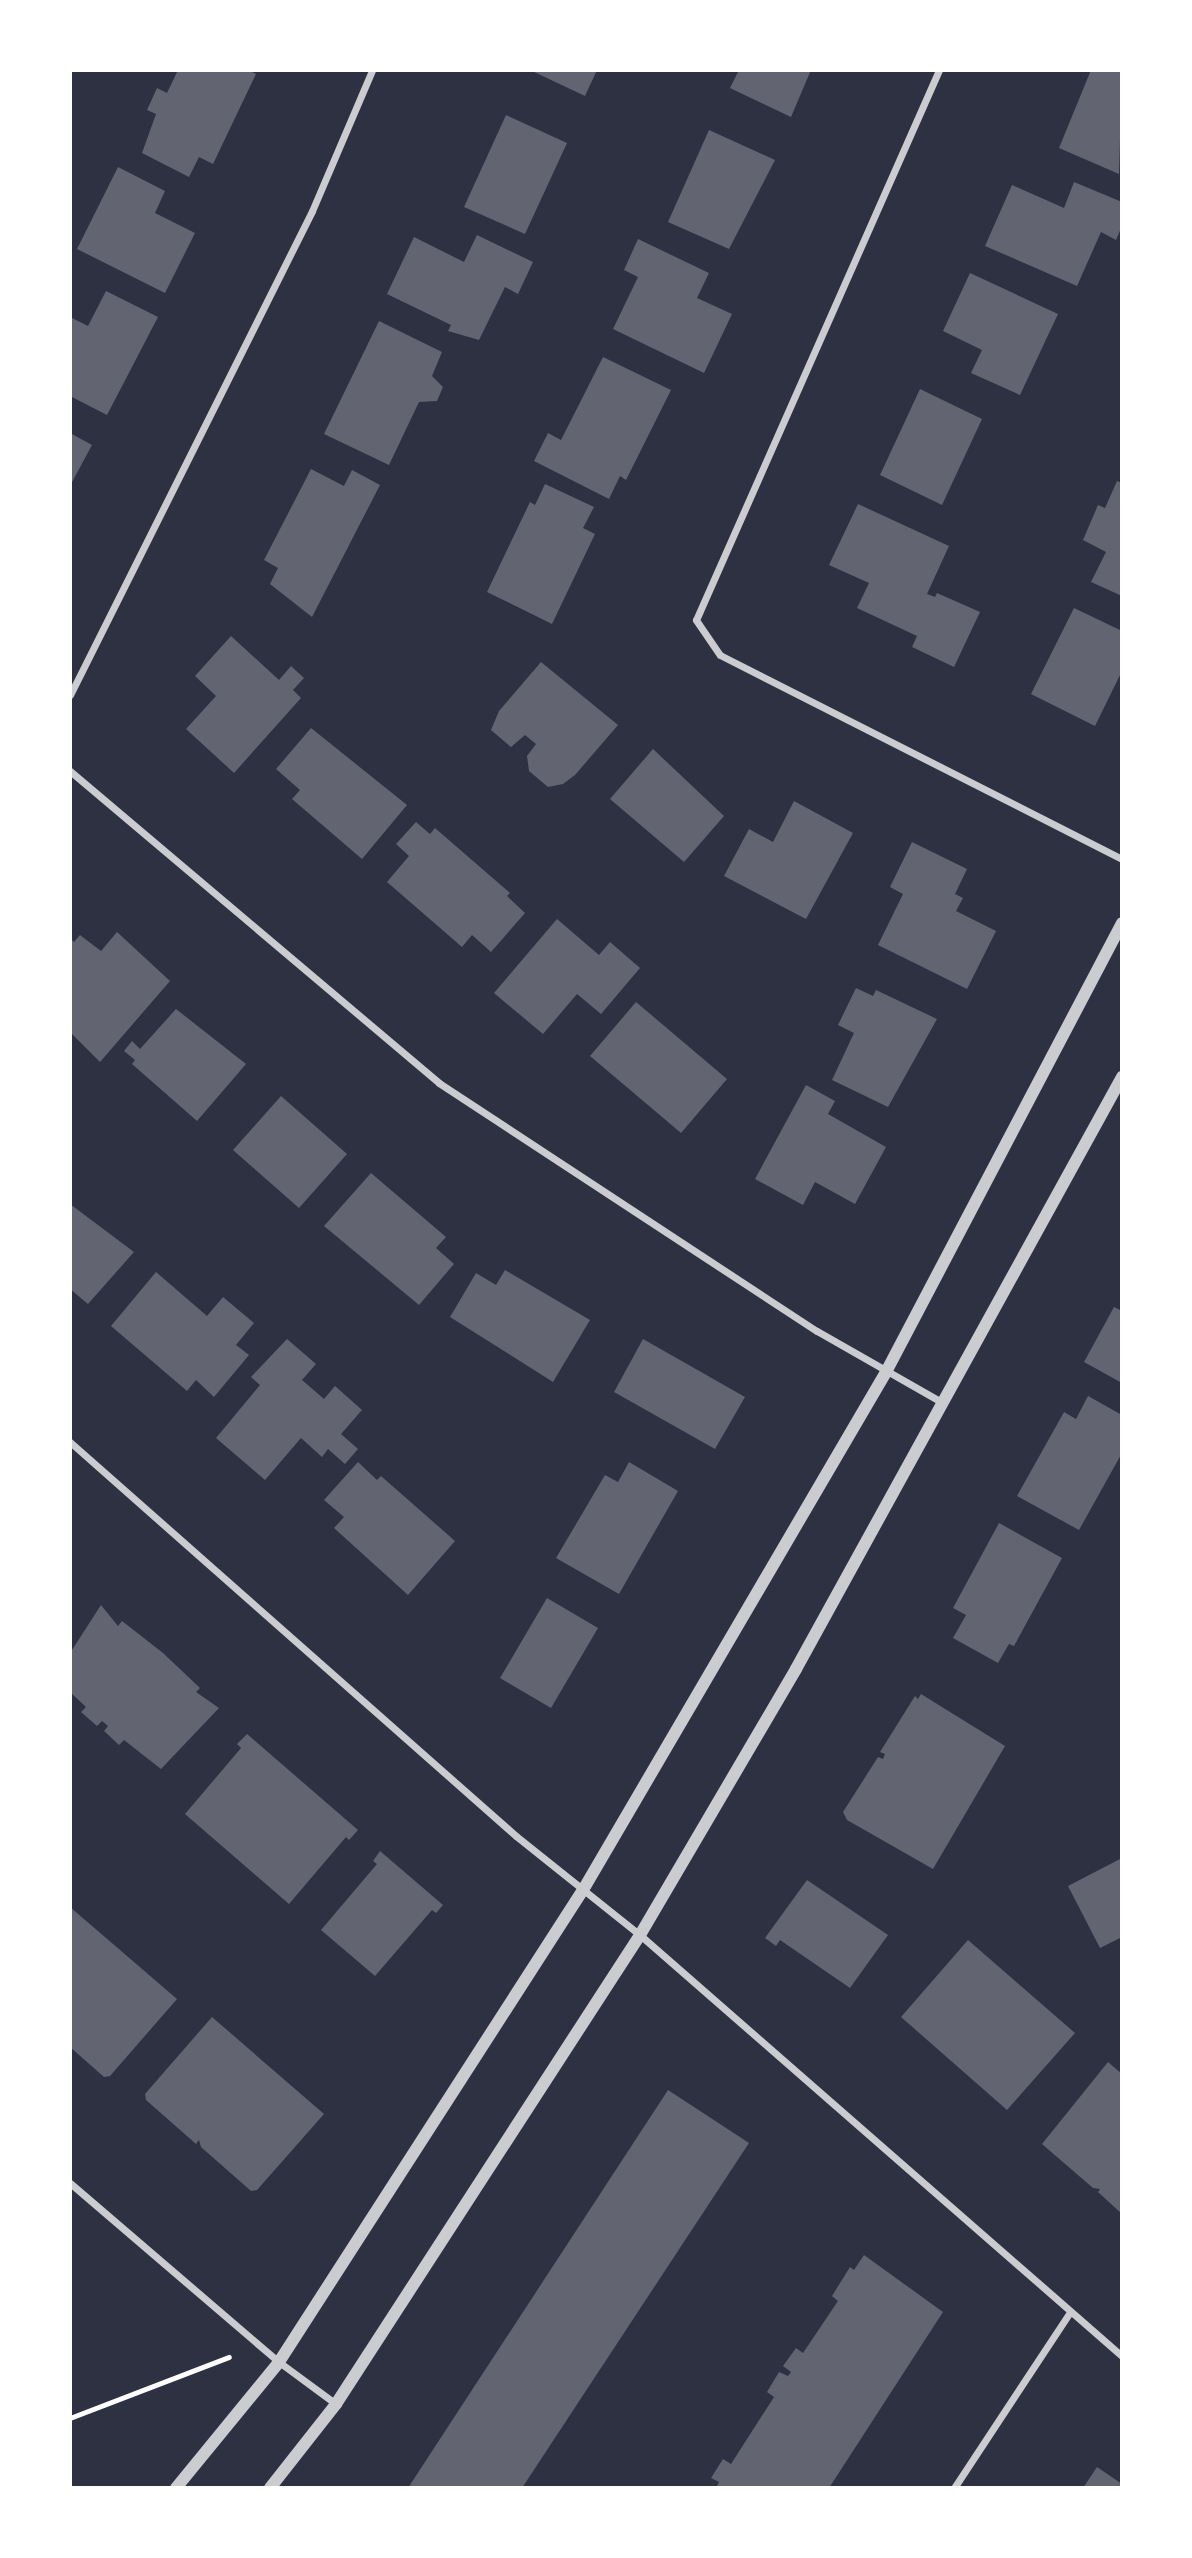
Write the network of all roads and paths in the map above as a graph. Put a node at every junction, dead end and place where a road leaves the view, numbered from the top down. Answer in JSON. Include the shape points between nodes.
{"nodes":[{"id":1,"x":372,"y":70,"type":"edge"},
{"id":2,"x":939,"y":70,"type":"edge"},
{"id":3,"x":70,"y":695,"type":"edge"},
{"id":4,"x":70,"y":771,"type":"edge"},
{"id":5,"x":1122,"y":859,"type":"edge"},
{"id":6,"x":1122,"y":923,"type":"edge"},
{"id":7,"x":1122,"y":1077,"type":"edge"},
{"id":8,"x":886,"y":1372,"type":"junction"},
{"id":9,"x":944,"y":1404,"type":"junction"},
{"id":10,"x":70,"y":1442,"type":"edge"},
{"id":11,"x":583,"y":1890,"type":"junction"},
{"id":12,"x":640,"y":1935,"type":"junction"},
{"id":13,"x":70,"y":2183,"type":"edge"},
{"id":14,"x":1070,"y":2312,"type":"junction"},
{"id":15,"x":259,"y":2345,"type":"junction"},
{"id":16,"x":1122,"y":2356,"type":"edge"},
{"id":17,"x":279,"y":2362,"type":"junction"},
{"id":18,"x":336,"y":2404,"type":"junction"},
{"id":19,"x":70,"y":2418,"type":"edge"},
{"id":20,"x":176,"y":2488,"type":"edge"},
{"id":21,"x":270,"y":2488,"type":"edge"},
{"id":22,"x":954,"y":2488,"type":"edge"}],
"edges":[{"from":1,"to":3,"type":"street","via":[[312,211]]},
{"from":2,"to":5,"type":"street","via":[[696,620],[720,655]]},
{"from":4,"to":8,"type":"street","via":[[439,1083]]},
{"from":6,"to":8,"type":"street"},
{"from":7,"to":9,"type":"street"},
{"from":8,"to":9,"type":"street"},
{"from":8,"to":11,"type":"street"},
{"from":9,"to":12,"type":"street"},
{"from":10,"to":11,"type":"street"},
{"from":11,"to":12,"type":"street"},
{"from":11,"to":17,"type":"street"},
{"from":12,"to":14,"type":"street"},
{"from":12,"to":18,"type":"street"},
{"from":13,"to":15,"type":"street"},
{"from":14,"to":16,"type":"street"},
{"from":14,"to":22,"type":"street"},
{"from":15,"to":17,"type":"street"},
{"from":15,"to":19,"type":"path"},
{"from":17,"to":18,"type":"street"},
{"from":17,"to":20,"type":"street"},
{"from":18,"to":21,"type":"street"}]}
